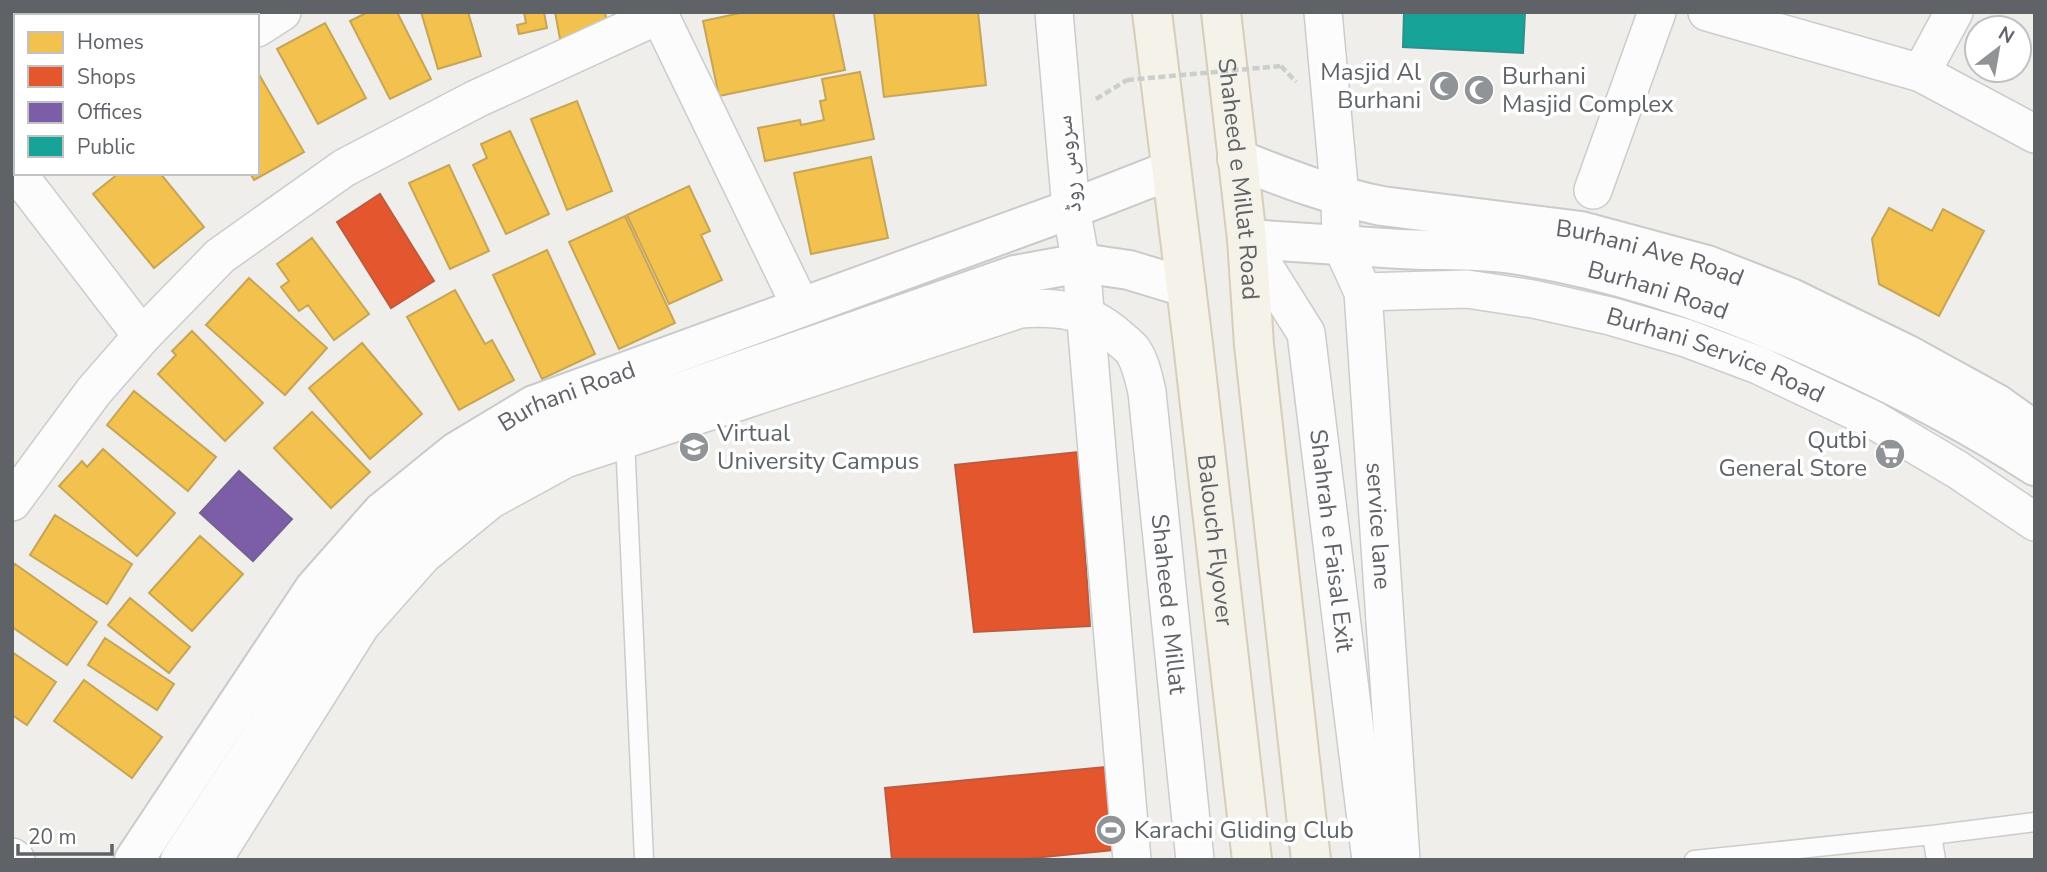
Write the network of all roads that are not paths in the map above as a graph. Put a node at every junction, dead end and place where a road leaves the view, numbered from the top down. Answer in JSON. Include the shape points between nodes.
{"nodes":[{"id":1,"x":282,"y":12,"type":"edge"},
{"id":2,"x":1054,"y":12,"type":"edge"},
{"id":3,"x":1152,"y":12,"type":"edge"},
{"id":4,"x":1221,"y":12,"type":"edge"},
{"id":5,"x":1323,"y":12,"type":"edge"},
{"id":6,"x":1657,"y":12,"type":"edge"},
{"id":7,"x":1707,"y":12,"type":"edge"},
{"id":8,"x":1954,"y":12,"type":"edge"},
{"id":9,"x":659,"y":14,"type":"edge"},
{"id":10,"x":259,"y":27,"type":"edge"},
{"id":11,"x":1922,"y":73,"type":"junction"},
{"id":12,"x":2035,"y":134,"type":"edge"},
{"id":13,"x":1237,"y":159,"type":"junction"},
{"id":14,"x":1171,"y":170,"type":"junction"},
{"id":15,"x":26,"y":175,"type":"edge"},
{"id":16,"x":1592,"y":190,"type":"dead end"},
{"id":17,"x":1340,"y":197,"type":"junction"},
{"id":18,"x":1071,"y":209,"type":"junction"},
{"id":19,"x":1247,"y":239,"type":"junction"},
{"id":20,"x":1341,"y":244,"type":"junction"},
{"id":21,"x":1081,"y":263,"type":"junction"},
{"id":22,"x":1185,"y":287,"type":"junction"},
{"id":23,"x":1363,"y":292,"type":"junction"},
{"id":24,"x":801,"y":307,"type":"junction"},
{"id":25,"x":1085,"y":314,"type":"junction"},
{"id":26,"x":142,"y":336,"type":"junction"},
{"id":27,"x":2035,"y":430,"type":"edge"},
{"id":28,"x":625,"y":439,"type":"junction"},
{"id":29,"x":2035,"y":466,"type":"edge"},
{"id":30,"x":12,"y":502,"type":"edge"},
{"id":31,"x":2035,"y":522,"type":"edge"},
{"id":32,"x":2035,"y":822,"type":"edge"},
{"id":33,"x":1933,"y":835,"type":"junction"},
{"id":34,"x":134,"y":860,"type":"edge"},
{"id":35,"x":180,"y":860,"type":"edge"},
{"id":36,"x":213,"y":860,"type":"edge"},
{"id":37,"x":645,"y":860,"type":"edge"},
{"id":38,"x":1132,"y":860,"type":"edge"},
{"id":39,"x":1195,"y":860,"type":"edge"},
{"id":40,"x":1252,"y":860,"type":"edge"},
{"id":41,"x":1311,"y":860,"type":"edge"},
{"id":42,"x":1371,"y":860,"type":"edge"},
{"id":43,"x":1401,"y":860,"type":"edge"},
{"id":44,"x":1694,"y":860,"type":"edge"},
{"id":45,"x":1936,"y":860,"type":"edge"}],
"edges":[{"from":1,"to":10,"type":"street"},
{"from":2,"to":18,"type":"street","name":"سروس روڈ"},
{"from":3,"to":14,"type":"main road"},
{"from":4,"to":13,"type":"main road","name":"Shaheed e Millat Road"},
{"from":5,"to":17,"type":"street","name":"service lane"},
{"from":6,"to":16,"type":"street"},
{"from":7,"to":11,"type":"street"},
{"from":8,"to":11,"type":"street"},
{"from":9,"to":24,"type":"street"},
{"from":9,"to":26,"type":"street","via":[[476,99],[344,168],[220,256]]},
{"from":11,"to":12,"type":"street"},
{"from":13,"to":17,"type":"street","name":"Burhani Ave Road"},
{"from":13,"to":19,"type":"main road","name":"Shaheed e Millat Road"},
{"from":14,"to":18,"type":"street","name":"Burhani Road"},
{"from":14,"to":22,"type":"main road","name":"Balouch Flyover"},
{"from":15,"to":26,"type":"street"},
{"from":17,"to":20,"type":"street","name":"service lane"},
{"from":17,"to":27,"type":"street","name":"Burhani Ave Road","via":[[1581,231],[1707,265],[1791,298],[1906,354]]},
{"from":18,"to":21,"type":"street","name":"سروس روڈ"},
{"from":18,"to":24,"type":"street","name":"Burhani Road"},
{"from":19,"to":20,"type":"street","name":"Burhani Road"},
{"from":19,"to":41,"type":"main road","name":"Shaheed e Millat Road","via":[[1254,345]]},
{"from":19,"to":42,"type":"street","name":"Shahrah e Faisal Exit","via":[[1306,333]]},
{"from":20,"to":23,"type":"street","name":"service lane"},
{"from":20,"to":29,"type":"street","name":"Burhani Road","via":[[1509,253],[1635,281],[1776,330],[1893,385]]},
{"from":21,"to":22,"type":"street","name":"Burhani Road","via":[[1129,270]]},
{"from":21,"to":25,"type":"street","name":"سروس روڈ"},
{"from":21,"to":35,"type":"street","name":"Burhani Road","via":[[1016,275],[551,437],[476,483],[405,541],[343,613]]},
{"from":22,"to":40,"type":"main road","name":"Balouch Flyover"},
{"from":23,"to":31,"type":"street","name":"Burhani Service Road","via":[[1467,289],[1598,313],[1686,338],[1758,365],[1872,419]]},
{"from":23,"to":43,"type":"street","name":"service lane"},
{"from":24,"to":34,"type":"street","name":"Burhani Road","via":[[534,405],[456,452],[382,512],[314,589]]},
{"from":25,"to":28,"type":"street","via":[[1056,308],[1020,309]]},
{"from":25,"to":38,"type":"street"},
{"from":25,"to":39,"type":"street","name":"Shaheed e Millat","via":[[1133,350],[1147,393]]},
{"from":26,"to":30,"type":"street","via":[[94,391]]},
{"from":28,"to":36,"type":"street","via":[[565,459],[490,500],[423,555],[361,625]]},
{"from":28,"to":37,"type":"lane"},
{"from":32,"to":33,"type":"lane"},
{"from":33,"to":44,"type":"lane"},
{"from":33,"to":45,"type":"lane"}]}
